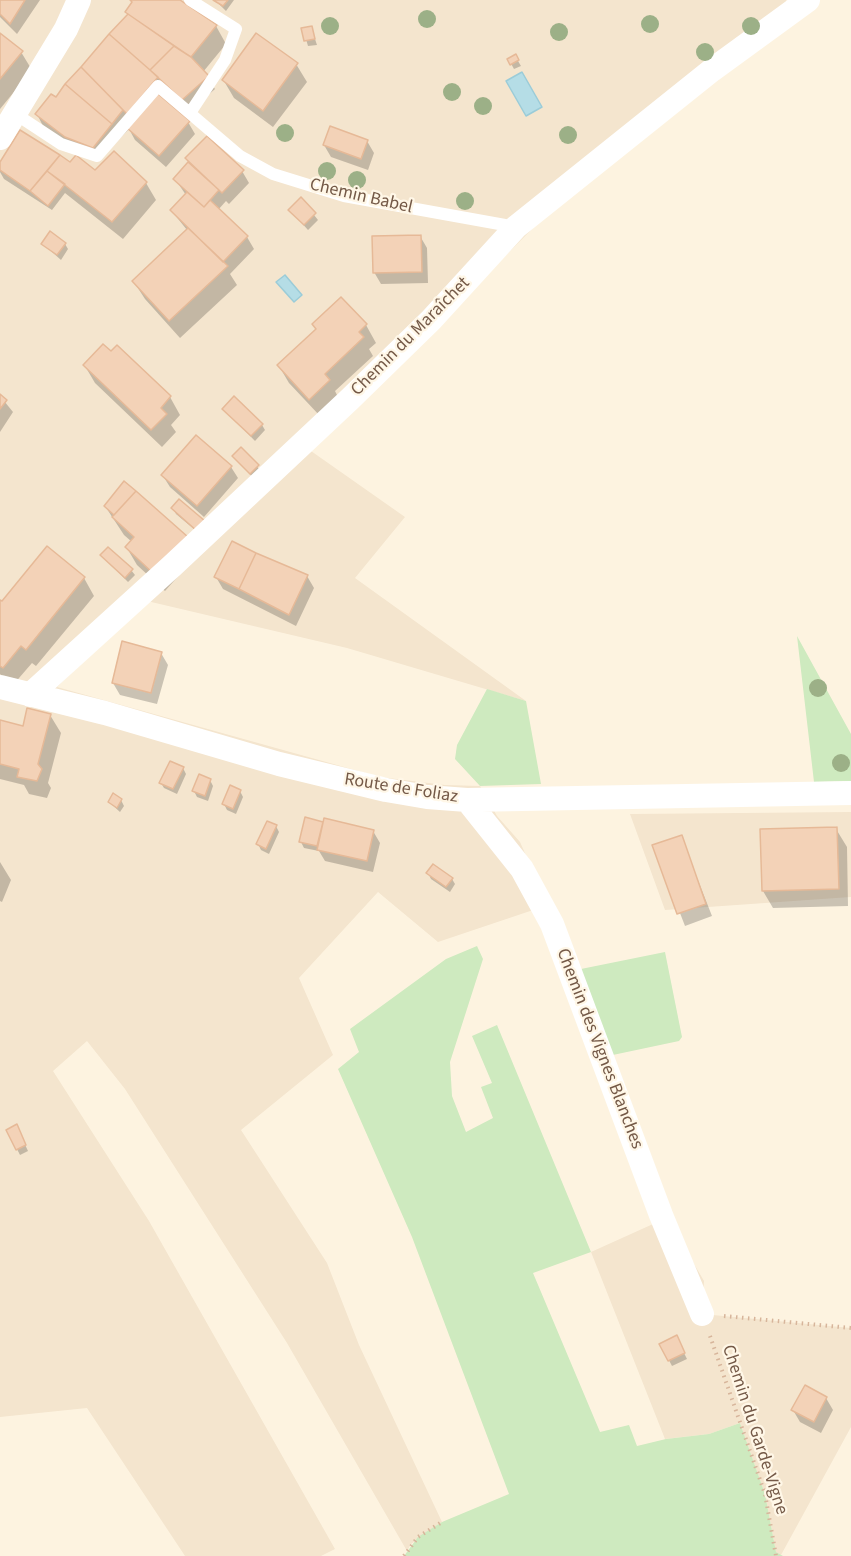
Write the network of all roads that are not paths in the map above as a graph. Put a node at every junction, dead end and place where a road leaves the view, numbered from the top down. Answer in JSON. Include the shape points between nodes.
{"nodes":[{"id":1,"x":79,"y":0,"type":"edge"},
{"id":2,"x":190,"y":0,"type":"edge"},
{"id":3,"x":808,"y":0,"type":"edge"},
{"id":4,"x":14,"y":113,"type":"junction"},
{"id":5,"x":190,"y":113,"type":"junction"},
{"id":6,"x":0,"y":138,"type":"edge"},
{"id":7,"x":516,"y":227,"type":"junction"},
{"id":8,"x":0,"y":687,"type":"edge"},
{"id":9,"x":30,"y":694,"type":"junction"},
{"id":10,"x":851,"y":793,"type":"edge"},
{"id":11,"x":467,"y":800,"type":"junction"},
{"id":12,"x":702,"y":1314,"type":"road end"}],
"edges":[{"from":1,"to":4,"type":"street","via":[[66,29]]},
{"from":2,"to":5,"type":"lane","via":[[236,29],[225,60]]},
{"from":3,"to":7,"type":"street","name":"Chemin du Maraîchet","via":[[712,70]]},
{"from":4,"to":5,"type":"lane","name":"Chemin Babel","via":[[61,144],[97,156],[158,86]]},
{"from":4,"to":6,"type":"street"},
{"from":5,"to":7,"type":"lane","name":"Chemin Babel","via":[[240,156],[273,174],[344,196]]},
{"from":7,"to":9,"type":"street","name":"Chemin du Maraîchet","via":[[431,320],[350,399]]},
{"from":8,"to":9,"type":"street","name":"Route de Foliaz"},
{"from":9,"to":11,"type":"street","name":"Route de Foliaz","via":[[327,777],[386,790]]},
{"from":10,"to":11,"type":"street","name":"Route de Foliaz"},
{"from":11,"to":12,"type":"street","name":"Chemin des Vignes Blanches","via":[[522,869],[552,924]]}]}
